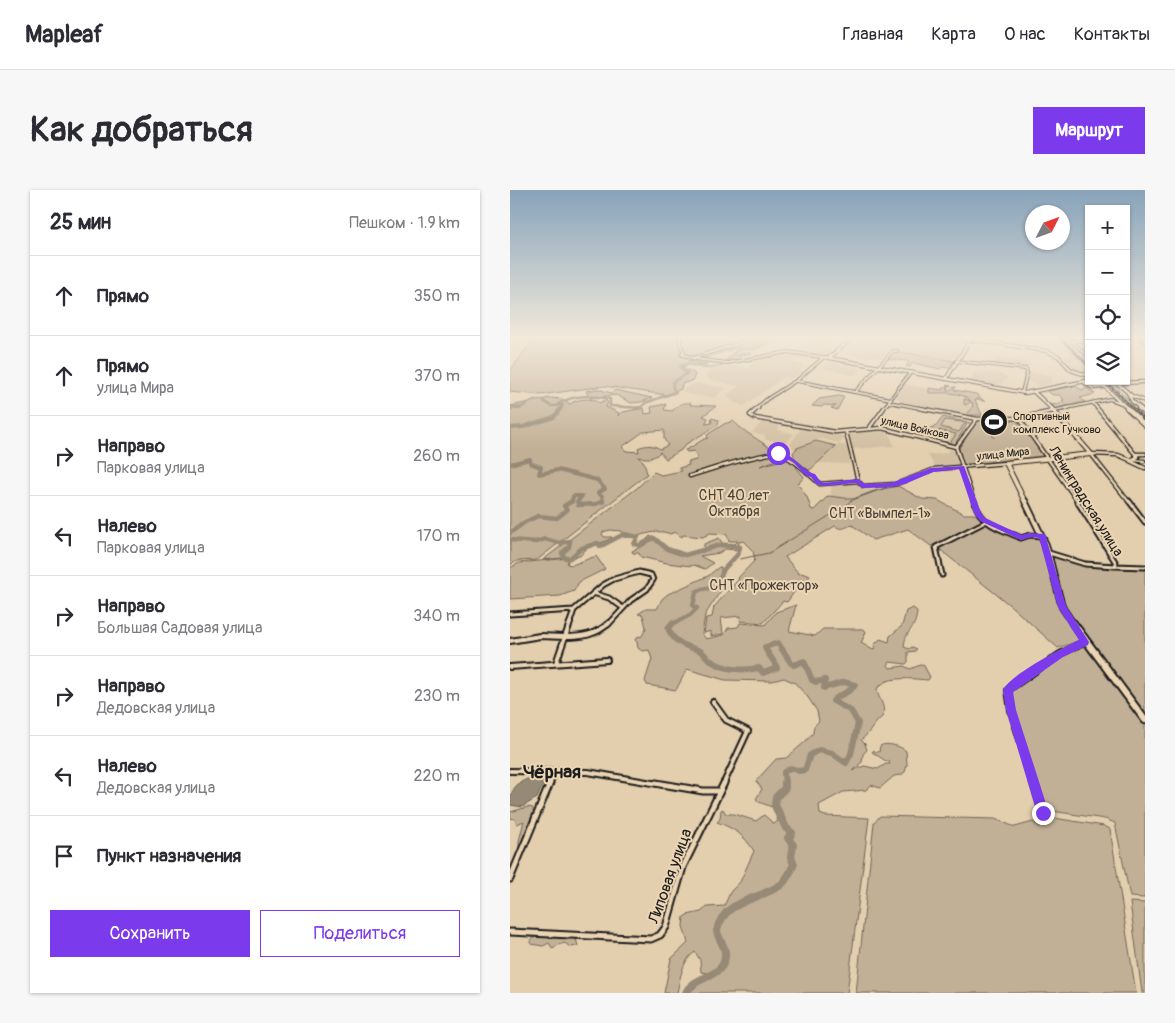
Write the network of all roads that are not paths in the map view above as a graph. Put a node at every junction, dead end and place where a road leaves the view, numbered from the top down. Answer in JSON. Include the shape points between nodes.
{"nodes":[{"id":1,"x":803,"y":374,"type":"edge"},
{"id":2,"x":872,"y":374,"type":"edge"},
{"id":3,"x":909,"y":374,"type":"edge"},
{"id":4,"x":923,"y":374,"type":"edge"},
{"id":5,"x":949,"y":374,"type":"edge"},
{"id":6,"x":1027,"y":374,"type":"edge"},
{"id":7,"x":946,"y":379,"type":"junction"},
{"id":8,"x":797,"y":380,"type":"junction"},
{"id":9,"x":1085,"y":382,"type":"edge"},
{"id":10,"x":1130,"y":382,"type":"edge"},
{"id":11,"x":1145,"y":382,"type":"edge"},
{"id":12,"x":1068,"y":385,"type":"junction"},
{"id":13,"x":1088,"y":385,"type":"edge"},
{"id":14,"x":1101,"y":385,"type":"edge"},
{"id":15,"x":1102,"y":385,"type":"edge"},
{"id":16,"x":1119,"y":385,"type":"edge"},
{"id":17,"x":1093,"y":388,"type":"junction"},
{"id":18,"x":855,"y":392,"type":"junction"},
{"id":19,"x":1022,"y":392,"type":"junction"},
{"id":20,"x":1034,"y":392,"type":"junction"},
{"id":21,"x":1128,"y":393,"type":"junction"},
{"id":22,"x":1113,"y":394,"type":"junction"},
{"id":23,"x":890,"y":400,"type":"junction"},
{"id":24,"x":1131,"y":400,"type":"junction"},
{"id":25,"x":1143,"y":400,"type":"edge"},
{"id":26,"x":1093,"y":403,"type":"junction"},
{"id":27,"x":1053,"y":411,"type":"junction"},
{"id":28,"x":1145,"y":413,"type":"edge"},
{"id":29,"x":1019,"y":418,"type":"junction"},
{"id":30,"x":977,"y":419,"type":"junction"},
{"id":31,"x":1145,"y":426,"type":"edge"},
{"id":32,"x":870,"y":428,"type":"junction"},
{"id":33,"x":835,"y":432,"type":"junction"},
{"id":34,"x":846,"y":432,"type":"junction"},
{"id":35,"x":847,"y":436,"type":"junction"},
{"id":36,"x":956,"y":447,"type":"junction"},
{"id":37,"x":1091,"y":454,"type":"junction"},
{"id":38,"x":1135,"y":454,"type":"junction"},
{"id":39,"x":1145,"y":454,"type":"edge"},
{"id":40,"x":1138,"y":457,"type":"junction"},
{"id":41,"x":1048,"y":458,"type":"junction"},
{"id":42,"x":1132,"y":460,"type":"junction"},
{"id":43,"x":1144,"y":461,"type":"edge"},
{"id":44,"x":1006,"y":463,"type":"junction"},
{"id":45,"x":962,"y":467,"type":"junction"},
{"id":46,"x":1145,"y":468,"type":"edge"},
{"id":47,"x":690,"y":476,"type":"dead end"},
{"id":48,"x":858,"y":481,"type":"junction"},
{"id":49,"x":985,"y":522,"type":"junction"},
{"id":50,"x":1145,"y":522,"type":"edge"},
{"id":51,"x":1042,"y":536,"type":"junction"},
{"id":52,"x":1049,"y":553,"type":"junction"},
{"id":53,"x":1115,"y":566,"type":"junction"},
{"id":54,"x":1145,"y":567,"type":"edge"},
{"id":55,"x":942,"y":575,"type":"dead end"},
{"id":56,"x":593,"y":593,"type":"junction"},
{"id":57,"x":623,"y":608,"type":"junction"},
{"id":58,"x":574,"y":610,"type":"junction"},
{"id":59,"x":510,"y":614,"type":"edge"},
{"id":60,"x":565,"y":637,"type":"junction"},
{"id":61,"x":510,"y":641,"type":"edge"},
{"id":62,"x":1084,"y":642,"type":"junction"},
{"id":63,"x":607,"y":660,"type":"dead end"},
{"id":64,"x":556,"y":663,"type":"junction"},
{"id":65,"x":510,"y":667,"type":"edge"},
{"id":66,"x":713,"y":702,"type":"dead end"},
{"id":67,"x":1145,"y":720,"type":"edge"},
{"id":68,"x":510,"y":771,"type":"edge"},
{"id":69,"x":555,"y":771,"type":"junction"},
{"id":70,"x":720,"y":791,"type":"junction"},
{"id":71,"x":1043,"y":813,"type":"dead end"},
{"id":72,"x":510,"y":879,"type":"edge"},
{"id":73,"x":510,"y":932,"type":"edge"}],
"edges":[{"from":1,"to":8,"type":"street"},
{"from":2,"to":18,"type":"street"},
{"from":3,"to":23,"type":"street"},
{"from":4,"to":7,"type":"street"},
{"from":5,"to":7,"type":"street"},
{"from":6,"to":19,"type":"street"},
{"from":7,"to":19,"type":"street"},
{"from":8,"to":18,"type":"street","name":"улица Войкова"},
{"from":8,"to":33,"type":"street","via":[[767,399],[750,415]]},
{"from":9,"to":12,"type":"street"},
{"from":10,"to":11,"type":"street"},
{"from":12,"to":17,"type":"street"},
{"from":12,"to":20,"type":"street"},
{"from":13,"to":17,"type":"street"},
{"from":14,"to":17,"type":"street","via":[[1102,388]]},
{"from":15,"to":22,"type":"street"},
{"from":16,"to":21,"type":"street"},
{"from":17,"to":22,"type":"street"},
{"from":18,"to":23,"type":"street","name":"улица Войкова"},
{"from":19,"to":20,"type":"street"},
{"from":20,"to":27,"type":"street"},
{"from":21,"to":24,"type":"street"},
{"from":21,"to":25,"type":"street"},
{"from":22,"to":31,"type":"street"},
{"from":23,"to":30,"type":"street","name":"улица Войкова"},
{"from":23,"to":32,"type":"street"},
{"from":24,"to":25,"type":"street"},
{"from":24,"to":28,"type":"street"},
{"from":26,"to":27,"type":"street","name":"улица Войкова"},
{"from":26,"to":31,"type":"street","name":"улица Войкова","via":[[1110,399],[1120,402]]},
{"from":26,"to":38,"type":"street"},
{"from":27,"to":29,"type":"street","name":"улица Войкова"},
{"from":27,"to":37,"type":"street"},
{"from":29,"to":30,"type":"street","name":"улица Войкова"},
{"from":29,"to":41,"type":"street","name":"Ленинградская улица"},
{"from":30,"to":36,"type":"street","name":"улица Войкова"},
{"from":32,"to":34,"type":"street","name":"улица Войкова"},
{"from":32,"to":36,"type":"street","name":"улица Войкова","via":[[887,429]]},
{"from":33,"to":34,"type":"street","name":"улица Войкова"},
{"from":33,"to":35,"type":"street"},
{"from":34,"to":35,"type":"street"},
{"from":35,"to":48,"type":"street"},
{"from":36,"to":45,"type":"street","name":"улица Войкова"},
{"from":37,"to":41,"type":"street","name":"улица Мира"},
{"from":37,"to":42,"type":"street","name":"улица Мира","via":[[1118,454]]},
{"from":37,"to":50,"type":"street"},
{"from":38,"to":39,"type":"street"},
{"from":38,"to":40,"type":"street"},
{"from":40,"to":42,"type":"street"},
{"from":40,"to":43,"type":"street"},
{"from":41,"to":44,"type":"street","name":"улица Мира"},
{"from":41,"to":53,"type":"street","name":"Ленинградская улица"},
{"from":42,"to":43,"type":"street"},
{"from":42,"to":46,"type":"street"},
{"from":44,"to":45,"type":"street","name":"улица Мира"},
{"from":44,"to":51,"type":"street"},
{"from":45,"to":48,"type":"street","name":"улица Мира","via":[[931,470],[891,485],[863,486]]},
{"from":45,"to":49,"type":"street","name":"улица Войкова","via":[[978,513]]},
{"from":47,"to":48,"type":"street","name":"улица Мира","via":[[778,453],[795,461],[820,484]]},
{"from":49,"to":51,"type":"street","via":[[1021,538]]},
{"from":49,"to":55,"type":"street","via":[[936,547]]},
{"from":51,"to":52,"type":"street"},
{"from":52,"to":53,"type":"street","name":"Ленинградская улица","via":[[1085,564]]},
{"from":52,"to":62,"type":"street","via":[[1062,607]]},
{"from":53,"to":54,"type":"street"},
{"from":56,"to":57,"type":"street"},
{"from":56,"to":57,"type":"street","via":[[603,584],[621,576],[639,572],[651,575],[650,586]]},
{"from":56,"to":58,"type":"street"},
{"from":57,"to":60,"type":"street","via":[[594,633]]},
{"from":58,"to":59,"type":"street"},
{"from":58,"to":60,"type":"street"},
{"from":60,"to":61,"type":"street","via":[[544,636]]},
{"from":60,"to":64,"type":"street"},
{"from":62,"to":67,"type":"street"},
{"from":62,"to":71,"type":"street","via":[[1060,654],[1008,690],[1011,710]]},
{"from":63,"to":64,"type":"street"},
{"from":64,"to":65,"type":"street"},
{"from":66,"to":70,"type":"street","name":"Липовая улица","via":[[726,720],[748,731]]},
{"from":68,"to":69,"type":"street"},
{"from":69,"to":70,"type":"street","via":[[588,772],[703,792]]},
{"from":69,"to":72,"type":"street"},
{"from":70,"to":73,"type":"street","name":"Липовая улица","via":[[683,867],[666,927],[658,937]]}]}
